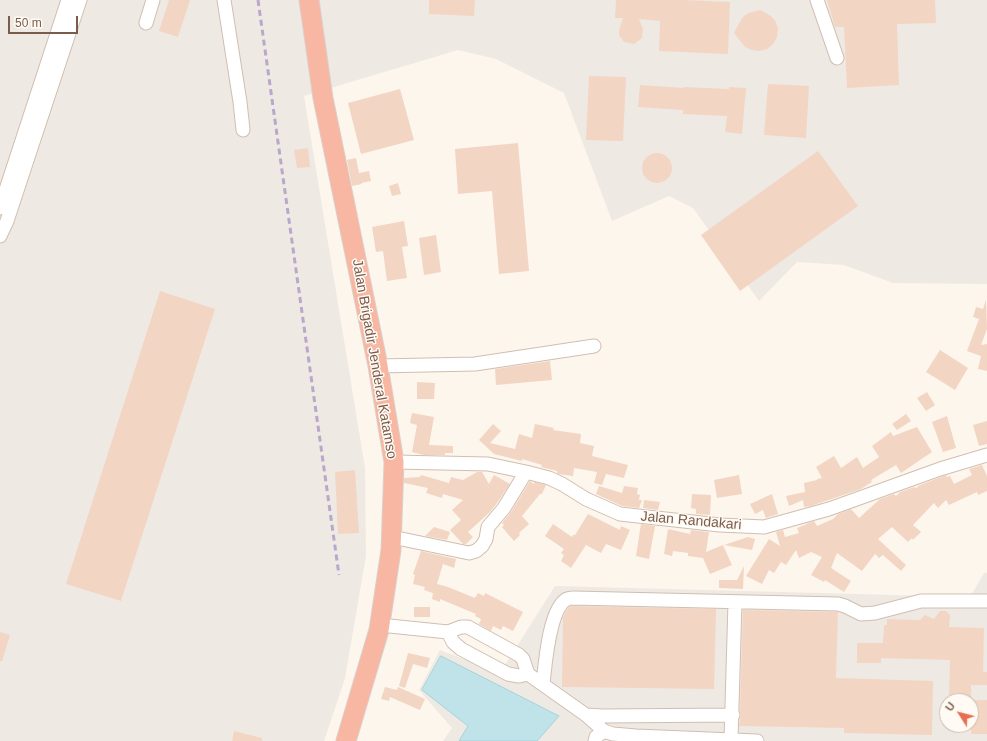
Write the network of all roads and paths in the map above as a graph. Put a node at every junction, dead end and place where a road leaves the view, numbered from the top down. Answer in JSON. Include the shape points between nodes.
{"nodes":[{"id":1,"x":68,"y":0,"type":"edge"},
{"id":2,"x":80,"y":0,"type":"edge"},
{"id":3,"x":153,"y":0,"type":"edge"},
{"id":4,"x":224,"y":0,"type":"edge"},
{"id":5,"x":309,"y":0,"type":"edge"},
{"id":6,"x":817,"y":0,"type":"edge"},
{"id":7,"x":146,"y":23,"type":"dead end"},
{"id":8,"x":838,"y":58,"type":"dead end"},
{"id":9,"x":53,"y":65,"type":"junction"},
{"id":10,"x":242,"y":130,"type":"dead end"},
{"id":11,"x":0,"y":208,"type":"edge"},
{"id":12,"x":0,"y":236,"type":"edge"},
{"id":13,"x":594,"y":346,"type":"dead end"},
{"id":14,"x":378,"y":366,"type":"junction"},
{"id":15,"x":987,"y":455,"type":"edge"},
{"id":16,"x":394,"y":462,"type":"junction"},
{"id":17,"x":526,"y":472,"type":"junction"},
{"id":18,"x":392,"y":537,"type":"junction"},
{"id":19,"x":987,"y":601,"type":"edge"},
{"id":20,"x":735,"y":602,"type":"junction"},
{"id":21,"x":380,"y":625,"type":"junction"},
{"id":22,"x":448,"y":632,"type":"junction"},
{"id":23,"x":528,"y":674,"type":"junction"},
{"id":24,"x":543,"y":684,"type":"junction"},
{"id":25,"x":586,"y":715,"type":"junction"},
{"id":26,"x":733,"y":715,"type":"junction"},
{"id":27,"x":604,"y":731,"type":"junction"},
{"id":28,"x":680,"y":740,"type":"edge"},
{"id":29,"x":731,"y":740,"type":"edge"},
{"id":30,"x":346,"y":741,"type":"edge"},
{"id":31,"x":595,"y":741,"type":"edge"},
{"id":32,"x":757,"y":741,"type":"edge"}],
"edges":[{"from":1,"to":9,"type":"street"},
{"from":2,"to":9,"type":"street"},
{"from":3,"to":7,"type":"street"},
{"from":4,"to":10,"type":"street"},
{"from":5,"to":14,"type":"highway","name":"Jalan Brigadir Jenderal Katamso","via":[[323,98]]},
{"from":6,"to":8,"type":"street"},
{"from":9,"to":11,"type":"street"},
{"from":9,"to":12,"type":"street","via":[[7,221]]},
{"from":13,"to":14,"type":"street","via":[[475,364]]},
{"from":14,"to":16,"type":"highway","name":"Jalan Brigadir Jenderal Katamso"},
{"from":15,"to":17,"type":"street","name":"Jalan Randakari","via":[[829,509],[764,527],[620,514],[586,499],[556,481]]},
{"from":16,"to":17,"type":"street","name":"Jalan Randakari","via":[[488,464]]},
{"from":16,"to":18,"type":"highway","name":"Jalan Brigadir Jenderal Katamso"},
{"from":17,"to":18,"type":"street","via":[[504,508],[488,527],[486,539],[476,551],[469,553]]},
{"from":18,"to":21,"type":"highway","name":"Jalan Brigadir Jenderal Katamso"},
{"from":19,"to":20,"type":"street","via":[[921,600],[875,613],[861,614],[838,604]]},
{"from":20,"to":24,"type":"street","via":[[566,599],[550,631]]},
{"from":20,"to":26,"type":"street"},
{"from":21,"to":22,"type":"street"},
{"from":21,"to":30,"type":"highway","name":"Jalan Brigadir Jenderal Katamso"},
{"from":22,"to":23,"type":"street","via":[[453,642],[461,649],[508,674]]},
{"from":22,"to":23,"type":"street","via":[[461,627],[468,628],[519,655]]},
{"from":23,"to":24,"type":"street"},
{"from":24,"to":25,"type":"street"},
{"from":25,"to":26,"type":"street"},
{"from":25,"to":27,"type":"street"},
{"from":26,"to":29,"type":"street"},
{"from":27,"to":28,"type":"street"},
{"from":27,"to":31,"type":"street"},
{"from":28,"to":29,"type":"street"},
{"from":29,"to":32,"type":"street"}]}
